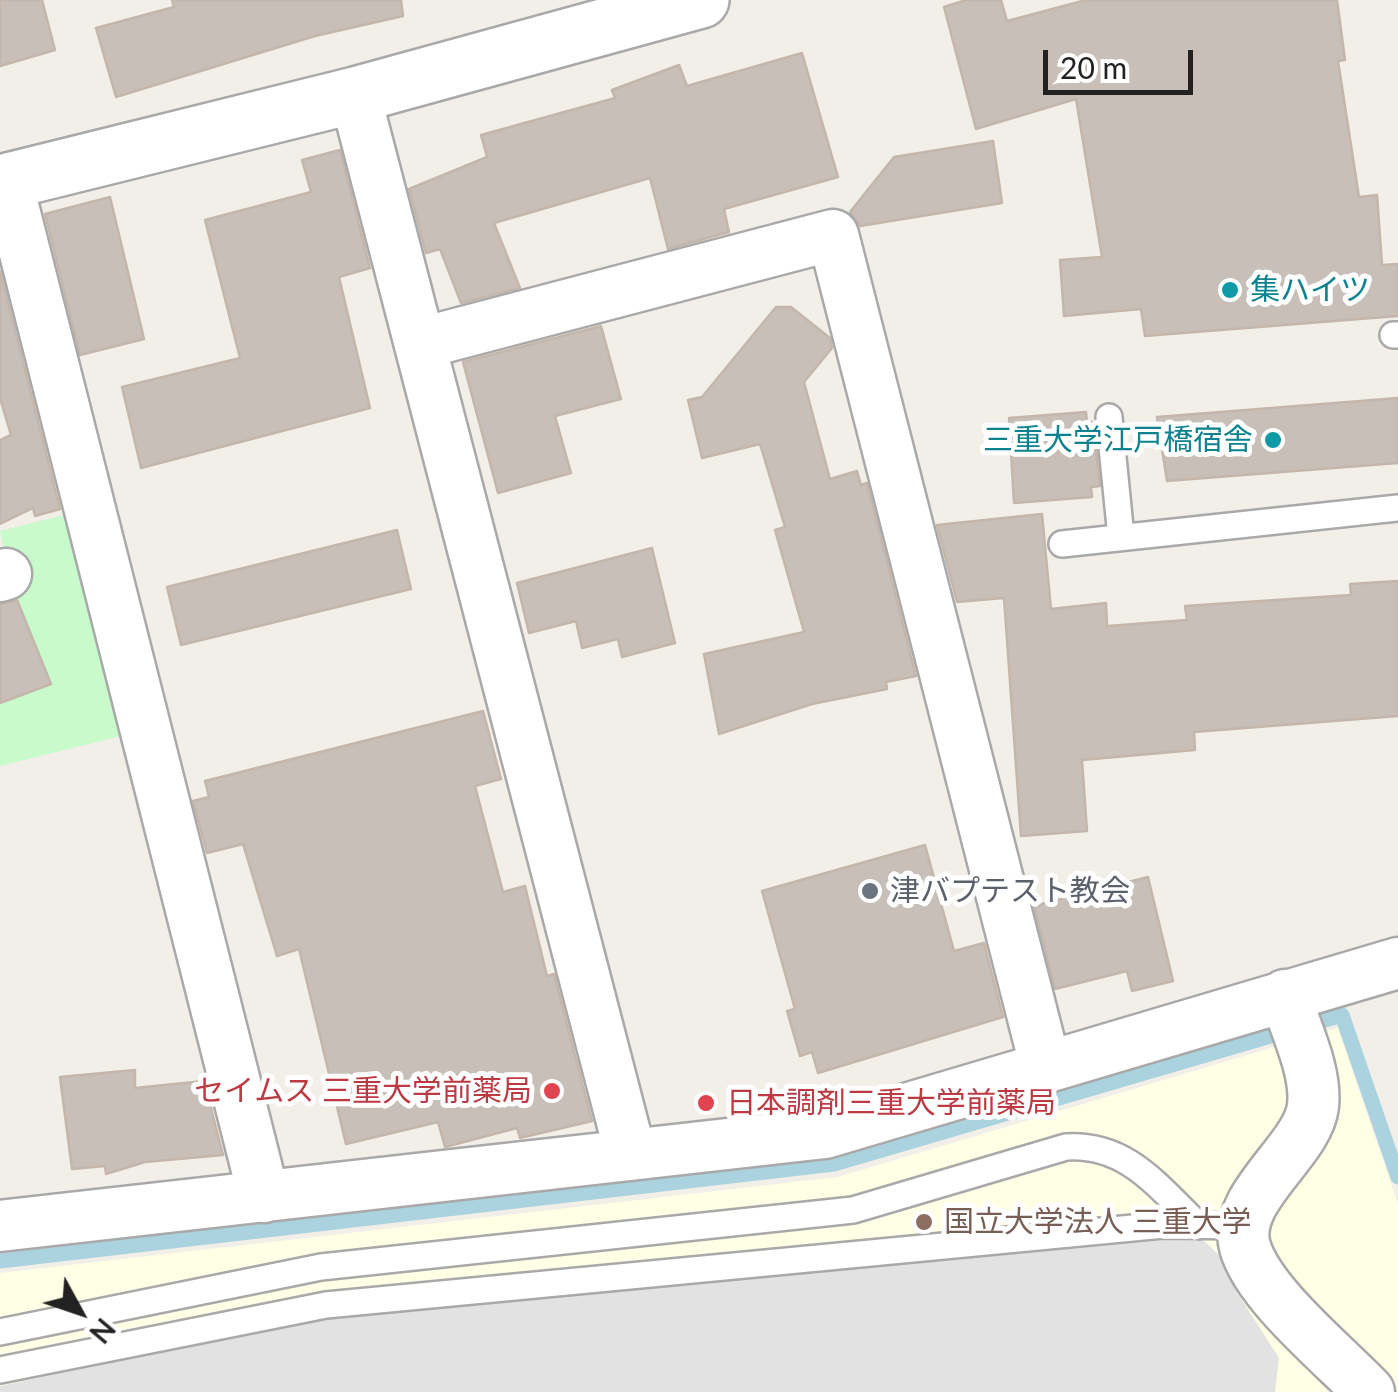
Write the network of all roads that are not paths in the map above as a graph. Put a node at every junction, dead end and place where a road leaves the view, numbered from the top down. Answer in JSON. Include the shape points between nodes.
{"nodes":[{"id":1,"x":701,"y":0,"type":"edge"},
{"id":2,"x":356,"y":94,"type":"junction"},
{"id":3,"x":3,"y":182,"type":"edge"},
{"id":4,"x":422,"y":343,"type":"junction"},
{"id":5,"x":1108,"y":416,"type":"dead end"},
{"id":6,"x":1398,"y":508,"type":"edge"},
{"id":7,"x":1120,"y":537,"type":"junction"},
{"id":8,"x":1062,"y":544,"type":"dead end"},
{"id":9,"x":1398,"y":963,"type":"edge"},
{"id":10,"x":1291,"y":1016,"type":"junction"},
{"id":11,"x":1046,"y":1068,"type":"junction"},
{"id":12,"x":630,"y":1152,"type":"junction"},
{"id":13,"x":264,"y":1197,"type":"junction"},
{"id":14,"x":0,"y":1226,"type":"edge"},
{"id":15,"x":1222,"y":1226,"type":"junction"},
{"id":16,"x":0,"y":1332,"type":"edge"},
{"id":17,"x":0,"y":1370,"type":"edge"},
{"id":18,"x":1369,"y":1392,"type":"edge"}],
"edges":[{"from":1,"to":2,"type":"street"},
{"from":2,"to":3,"type":"street"},
{"from":2,"to":4,"type":"street"},
{"from":3,"to":13,"type":"street"},
{"from":4,"to":11,"type":"street","via":[[833,236]]},
{"from":4,"to":12,"type":"street"},
{"from":5,"to":7,"type":"lane"},
{"from":6,"to":7,"type":"lane"},
{"from":7,"to":8,"type":"lane"},
{"from":9,"to":10,"type":"street"},
{"from":10,"to":11,"type":"street"},
{"from":10,"to":15,"type":"street","via":[[1313,1088],[1313,1110],[1259,1195]]},
{"from":11,"to":12,"type":"street","via":[[825,1134]]},
{"from":12,"to":13,"type":"street"},
{"from":13,"to":14,"type":"street"},
{"from":15,"to":16,"type":"lane","via":[[1128,1158],[1089,1146],[1066,1147],[852,1210],[321,1267]]},
{"from":15,"to":17,"type":"lane","via":[[1164,1224],[326,1305]]},
{"from":15,"to":18,"type":"street","via":[[1244,1245],[1264,1282]]}]}
